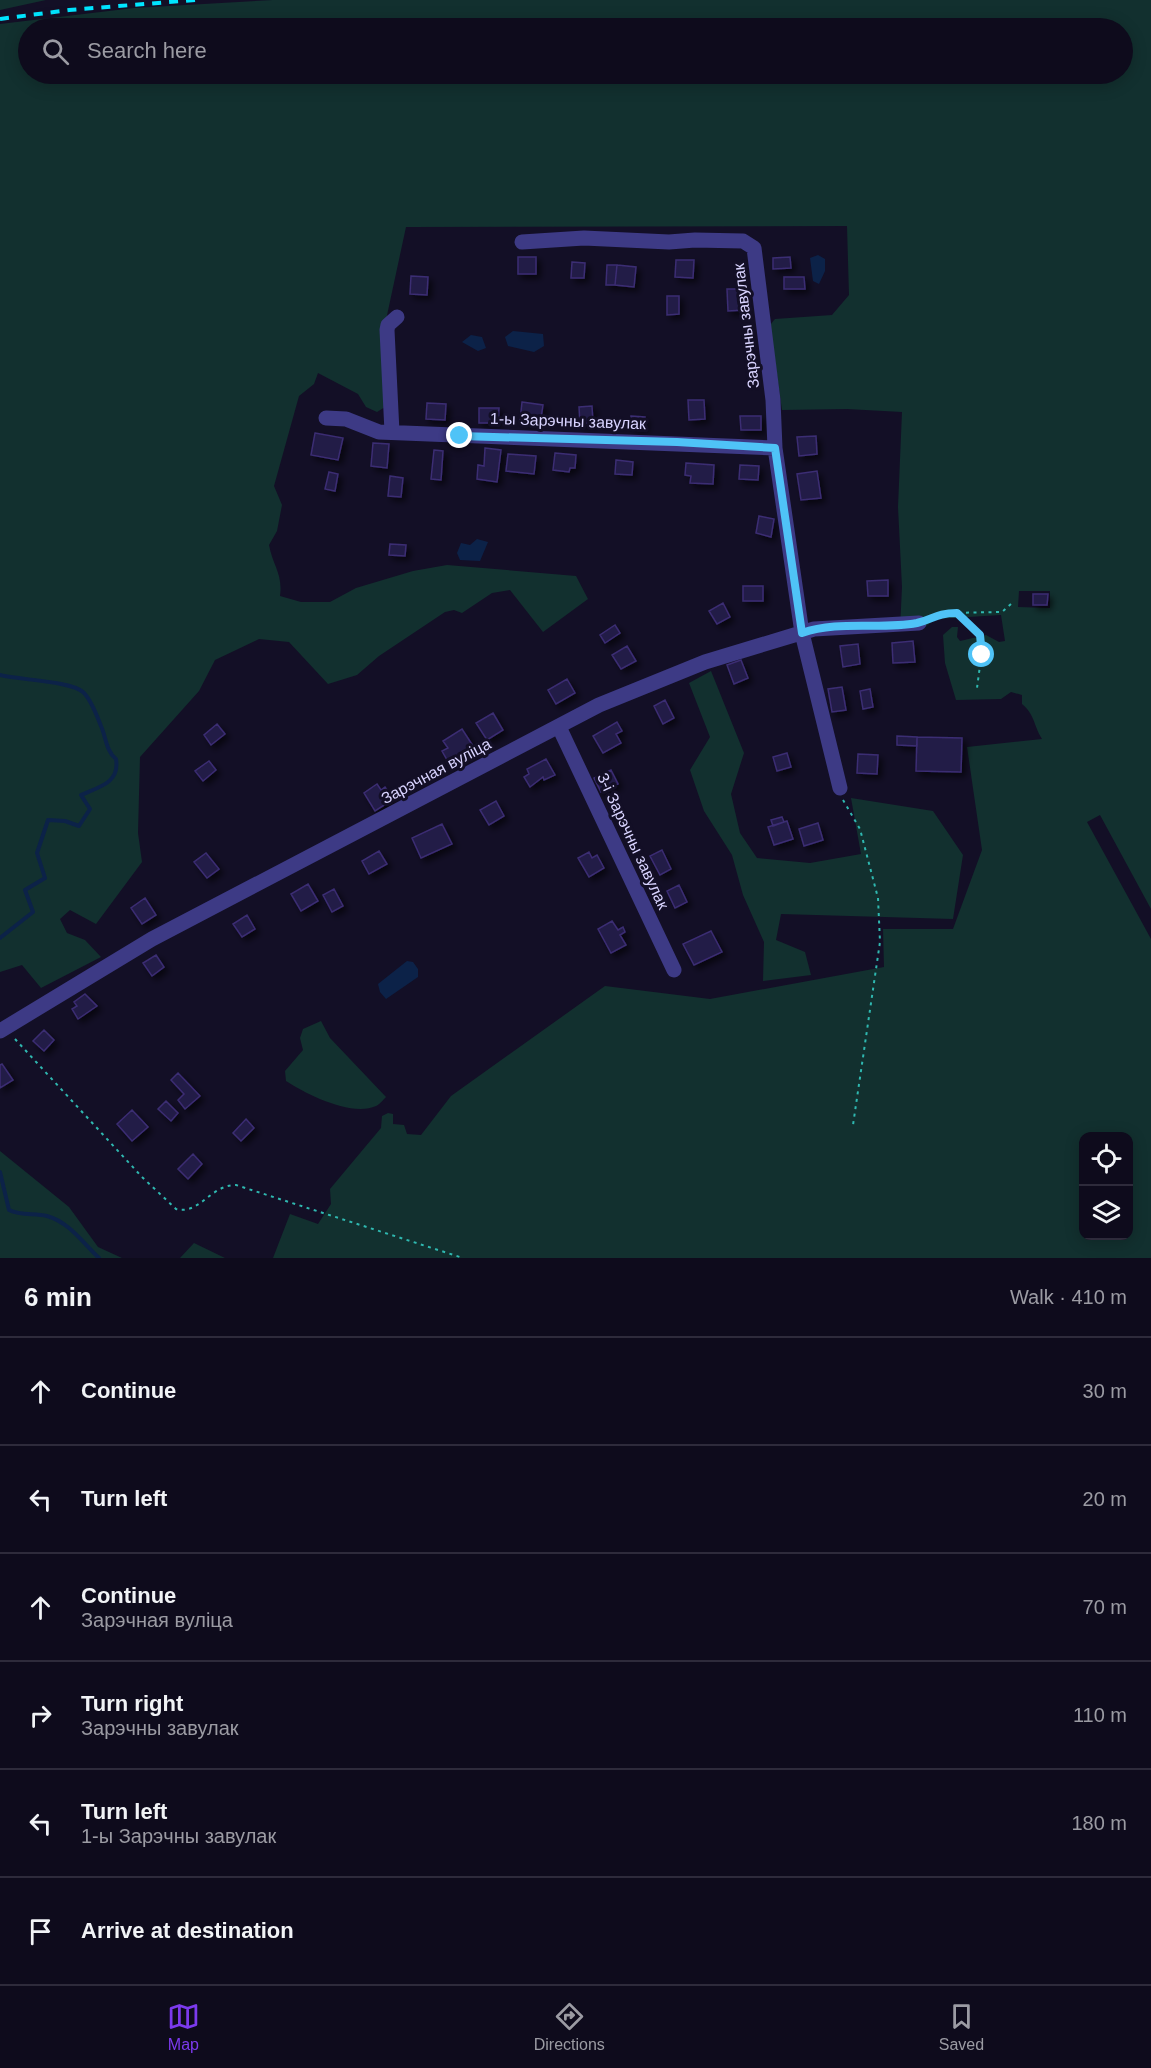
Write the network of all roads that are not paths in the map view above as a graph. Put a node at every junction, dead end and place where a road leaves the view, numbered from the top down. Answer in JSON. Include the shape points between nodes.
{"nodes":[{"id":1,"x":522,"y":242,"type":"dead end"},
{"id":2,"x":397,"y":317,"type":"dead end"},
{"id":3,"x":326,"y":418,"type":"dead end"},
{"id":4,"x":392,"y":432,"type":"junction"},
{"id":5,"x":775,"y":448,"type":"junction"},
{"id":6,"x":919,"y":622,"type":"road end"},
{"id":7,"x":802,"y":633,"type":"junction"},
{"id":8,"x":559,"y":727,"type":"junction"},
{"id":9,"x":840,"y":788,"type":"road end"},
{"id":10,"x":674,"y":970,"type":"dead end"},
{"id":11,"x":1,"y":1031,"type":"edge"}],
"edges":[{"from":1,"to":5,"type":"street","name":"Зарэчны завулак","via":[[584,238],[752,244],[773,400]]},
{"from":2,"to":4,"type":"street","via":[[387,330]]},
{"from":3,"to":4,"type":"street","name":"1-ы Зарэчны завулак","via":[[346,419],[370,429]]},
{"from":4,"to":5,"type":"street","name":"1-ы Зарэчны завулак"},
{"from":5,"to":7,"type":"street","name":"Зарэчны завулак"},
{"from":6,"to":7,"type":"street","name":"Зарэчная вуліца","via":[[827,627]]},
{"from":7,"to":8,"type":"street","name":"Зарэчная вуліца","via":[[705,662],[599,705]]},
{"from":7,"to":9,"type":"street","name":"Зарэчны завулак"},
{"from":8,"to":10,"type":"street","name":"3-і Зарэчны завулак"},
{"from":8,"to":11,"type":"street","name":"Зарэчная вуліца","via":[[153,939]]}]}
